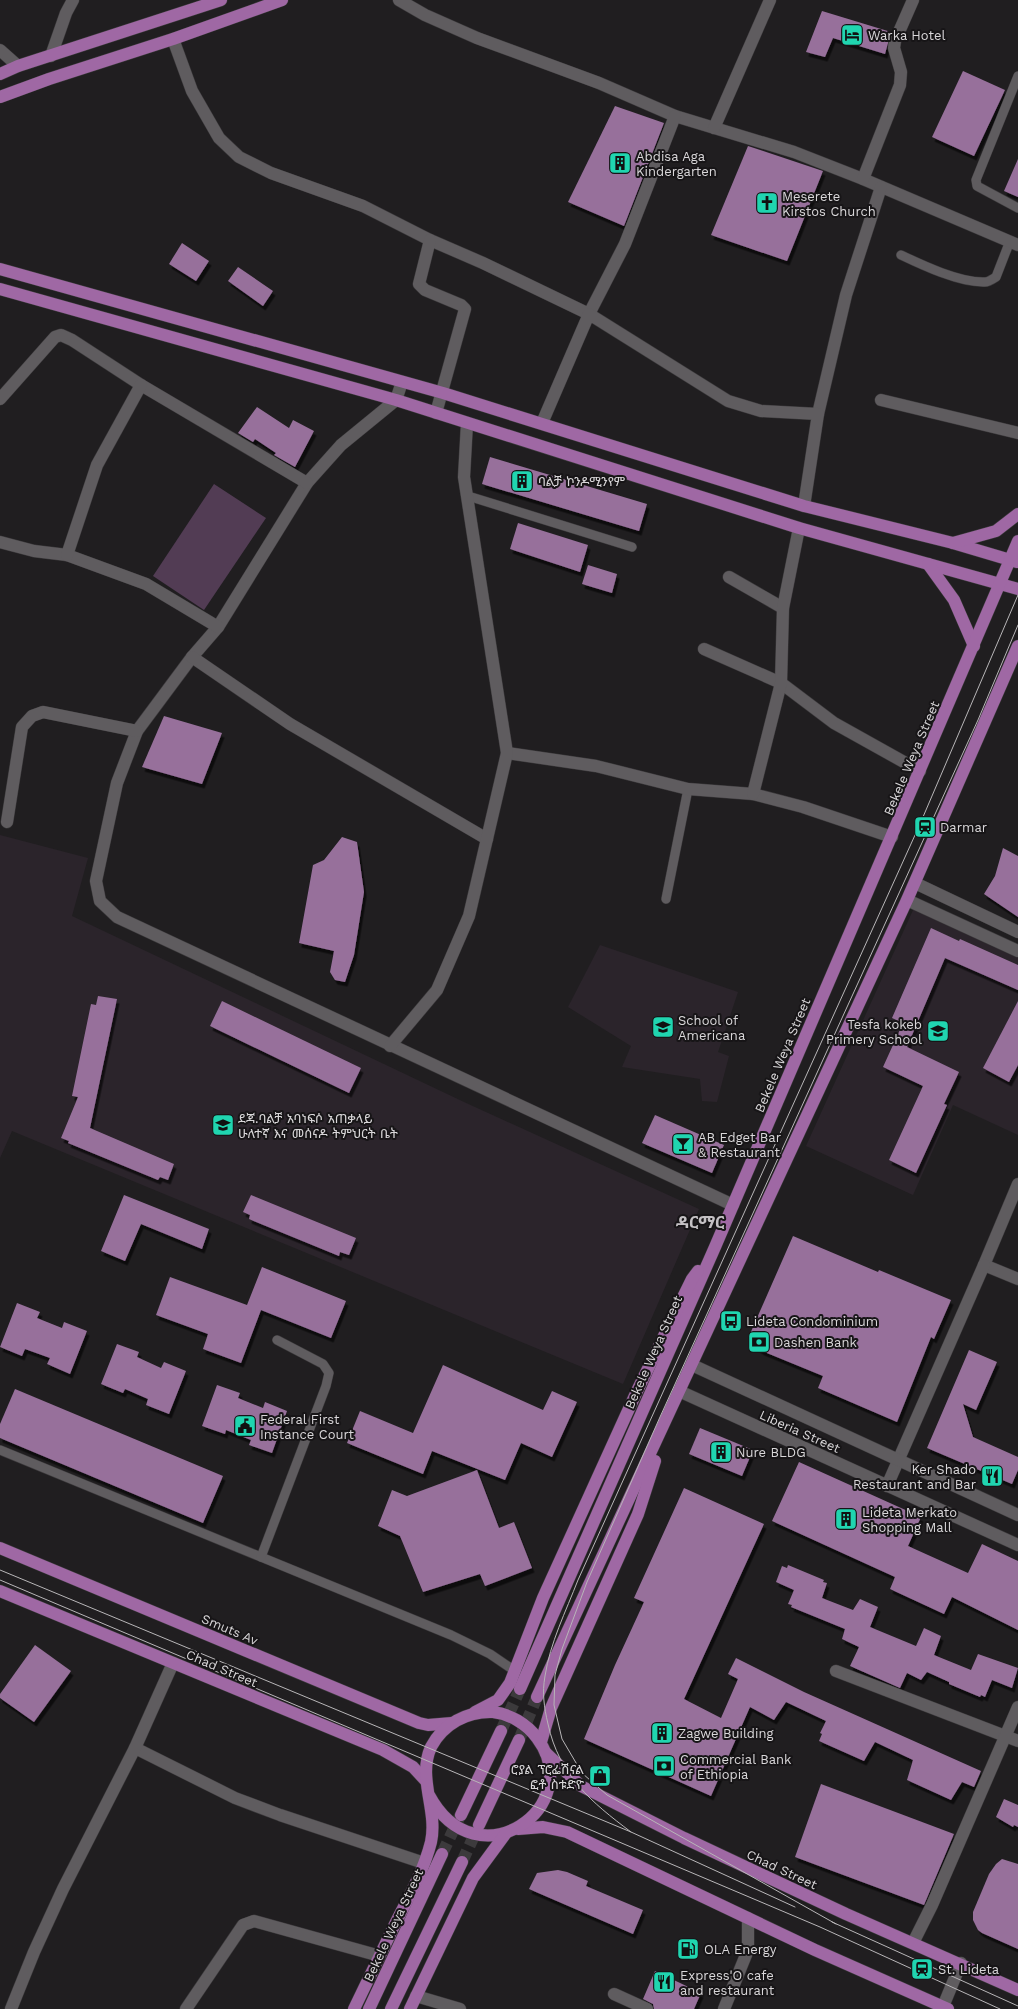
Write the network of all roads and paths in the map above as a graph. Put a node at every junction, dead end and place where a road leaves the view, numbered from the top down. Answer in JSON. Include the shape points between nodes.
{"nodes":[{"id":1,"x":73,"y":0,"type":"edge"},
{"id":2,"x":221,"y":0,"type":"edge"},
{"id":3,"x":282,"y":0,"type":"edge"},
{"id":4,"x":399,"y":0,"type":"edge"},
{"id":5,"x":770,"y":0,"type":"edge"},
{"id":6,"x":912,"y":0,"type":"edge"},
{"id":7,"x":173,"y":39,"type":"junction"},
{"id":8,"x":0,"y":50,"type":"edge"},
{"id":9,"x":51,"y":56,"type":"junction"},
{"id":10,"x":18,"y":66,"type":"junction"},
{"id":11,"x":0,"y":74,"type":"edge"},
{"id":12,"x":1018,"y":76,"type":"edge"},
{"id":13,"x":0,"y":97,"type":"edge"},
{"id":14,"x":675,"y":116,"type":"junction"},
{"id":15,"x":714,"y":128,"type":"junction"},
{"id":16,"x":863,"y":179,"type":"junction"},
{"id":17,"x":881,"y":187,"type":"junction"},
{"id":18,"x":1018,"y":208,"type":"edge"},
{"id":19,"x":430,"y":240,"type":"junction"},
{"id":20,"x":1014,"y":243,"type":"edge"},
{"id":21,"x":901,"y":255,"type":"dead end"},
{"id":22,"x":0,"y":269,"type":"edge"},
{"id":23,"x":0,"y":289,"type":"edge"},
{"id":24,"x":589,"y":314,"type":"junction"},
{"id":25,"x":402,"y":382,"type":"junction"},
{"id":26,"x":141,"y":385,"type":"junction"},
{"id":27,"x":443,"y":393,"type":"junction"},
{"id":28,"x":0,"y":398,"type":"edge"},
{"id":29,"x":396,"y":400,"type":"junction"},
{"id":30,"x":881,"y":400,"type":"dead end"},
{"id":31,"x":436,"y":413,"type":"junction"},
{"id":32,"x":818,"y":414,"type":"junction"},
{"id":33,"x":467,"y":423,"type":"junction"},
{"id":34,"x":542,"y":423,"type":"junction"},
{"id":35,"x":1018,"y":433,"type":"edge"},
{"id":36,"x":307,"y":483,"type":"junction"},
{"id":37,"x":468,"y":496,"type":"junction"},
{"id":38,"x":804,"y":506,"type":"junction"},
{"id":39,"x":1018,"y":514,"type":"edge"},
{"id":40,"x":799,"y":528,"type":"junction"},
{"id":41,"x":1018,"y":541,"type":"edge"},
{"id":42,"x":0,"y":542,"type":"edge"},
{"id":43,"x":953,"y":543,"type":"junction"},
{"id":44,"x":632,"y":547,"type":"dead end"},
{"id":45,"x":67,"y":555,"type":"junction"},
{"id":46,"x":1014,"y":561,"type":"edge"},
{"id":47,"x":928,"y":564,"type":"junction"},
{"id":48,"x":729,"y":577,"type":"dead end"},
{"id":49,"x":1001,"y":584,"type":"junction"},
{"id":50,"x":1018,"y":589,"type":"edge"},
{"id":51,"x":783,"y":608,"type":"junction"},
{"id":52,"x":218,"y":627,"type":"junction"},
{"id":53,"x":974,"y":646,"type":"junction"},
{"id":54,"x":1018,"y":646,"type":"edge"},
{"id":55,"x":704,"y":650,"type":"dead end"},
{"id":56,"x":192,"y":657,"type":"junction"},
{"id":57,"x":782,"y":683,"type":"junction"},
{"id":58,"x":137,"y":731,"type":"junction"},
{"id":59,"x":507,"y":753,"type":"junction"},
{"id":60,"x":920,"y":771,"type":"junction"},
{"id":61,"x":688,"y":789,"type":"junction"},
{"id":62,"x":753,"y":794,"type":"junction"},
{"id":63,"x":6,"y":822,"type":"dead end"},
{"id":64,"x":892,"y":837,"type":"junction"},
{"id":65,"x":487,"y":839,"type":"junction"},
{"id":66,"x":915,"y":883,"type":"junction"},
{"id":67,"x":666,"y":899,"type":"dead end"},
{"id":68,"x":907,"y":900,"type":"junction"},
{"id":69,"x":1018,"y":932,"type":"edge"},
{"id":70,"x":1018,"y":951,"type":"edge"},
{"id":71,"x":390,"y":1046,"type":"junction"},
{"id":72,"x":1018,"y":1184,"type":"edge"},
{"id":73,"x":733,"y":1205,"type":"junction"},
{"id":74,"x":715,"y":1247,"type":"junction"},
{"id":75,"x":984,"y":1264,"type":"junction"},
{"id":76,"x":1018,"y":1279,"type":"edge"},
{"id":77,"x":277,"y":1340,"type":"dead end"},
{"id":78,"x":692,"y":1365,"type":"junction"},
{"id":79,"x":679,"y":1391,"type":"junction"},
{"id":80,"x":670,"y":1412,"type":"junction"},
{"id":81,"x":0,"y":1450,"type":"edge"},
{"id":82,"x":898,"y":1460,"type":"junction"},
{"id":83,"x":887,"y":1486,"type":"junction"},
{"id":84,"x":1018,"y":1515,"type":"edge"},
{"id":85,"x":1018,"y":1545,"type":"edge"},
{"id":86,"x":0,"y":1548,"type":"edge"},
{"id":87,"x":261,"y":1557,"type":"junction"},
{"id":88,"x":0,"y":1591,"type":"edge"},
{"id":89,"x":173,"y":1663,"type":"junction"},
{"id":90,"x":515,"y":1671,"type":"junction"},
{"id":91,"x":836,"y":1671,"type":"dead end"},
{"id":92,"x":520,"y":1688,"type":"tunnel mouth"},
{"id":93,"x":537,"y":1697,"type":"tunnel mouth"},
{"id":94,"x":1018,"y":1707,"type":"edge"},
{"id":95,"x":472,"y":1714,"type":"junction"},
{"id":96,"x":452,"y":1723,"type":"junction"},
{"id":97,"x":501,"y":1731,"type":"tunnel mouth"},
{"id":98,"x":1005,"y":1736,"type":"junction"},
{"id":99,"x":518,"y":1740,"type":"tunnel mouth"},
{"id":100,"x":1018,"y":1741,"type":"edge"},
{"id":101,"x":543,"y":1747,"type":"junction"},
{"id":102,"x":135,"y":1748,"type":"junction"},
{"id":103,"x":426,"y":1781,"type":"junction"},
{"id":104,"x":429,"y":1795,"type":"junction"},
{"id":105,"x":461,"y":1815,"type":"tunnel mouth"},
{"id":106,"x":479,"y":1824,"type":"tunnel mouth"},
{"id":107,"x":511,"y":1831,"type":"junction"},
{"id":108,"x":442,"y":1854,"type":"tunnel mouth"},
{"id":109,"x":462,"y":1862,"type":"tunnel mouth"},
{"id":110,"x":424,"y":1863,"type":"junction"},
{"id":111,"x":748,"y":1918,"type":"junction"},
{"id":112,"x":913,"y":1943,"type":"junction"},
{"id":113,"x":380,"y":1956,"type":"junction"},
{"id":114,"x":961,"y":1963,"type":"junction"},
{"id":115,"x":1018,"y":1990,"type":"edge"},
{"id":116,"x":614,"y":1994,"type":"dead end"},
{"id":117,"x":416,"y":1996,"type":"junction"},
{"id":118,"x":944,"y":2008,"type":"edge"},
{"id":119,"x":11,"y":2009,"type":"edge"},
{"id":120,"x":186,"y":2009,"type":"edge"},
{"id":121,"x":354,"y":2009,"type":"edge"},
{"id":122,"x":369,"y":2009,"type":"edge"},
{"id":123,"x":391,"y":2009,"type":"edge"},
{"id":124,"x":410,"y":2009,"type":"edge"},
{"id":125,"x":460,"y":2009,"type":"edge"},
{"id":126,"x":647,"y":2009,"type":"edge"},
{"id":127,"x":724,"y":2009,"type":"edge"}],
"edges":[{"from":1,"to":9,"type":"street"},
{"from":2,"to":9,"type":"main road"},
{"from":3,"to":7,"type":"main road"},
{"from":4,"to":14,"type":"street","via":[[425,15],[477,38],[599,83]]},
{"from":5,"to":15,"type":"street"},
{"from":6,"to":16,"type":"street","via":[[894,48],[901,72],[900,85]]},
{"from":7,"to":13,"type":"main road"},
{"from":7,"to":19,"type":"street","via":[[192,91],[220,138],[239,157],[271,173],[363,206]]},
{"from":8,"to":10,"type":"street"},
{"from":9,"to":10,"type":"main road"},
{"from":10,"to":11,"type":"main road"},
{"from":12,"to":18,"type":"lane","via":[[976,180],[978,186]]},
{"from":14,"to":15,"type":"street"},
{"from":14,"to":24,"type":"street","via":[[625,244]]},
{"from":15,"to":16,"type":"street","via":[[794,152]]},
{"from":16,"to":17,"type":"street"},
{"from":17,"to":20,"type":"street"},
{"from":17,"to":32,"type":"street","via":[[846,295]]},
{"from":19,"to":24,"type":"street"},
{"from":19,"to":27,"type":"street","via":[[419,284],[465,309]]},
{"from":20,"to":21,"type":"lane","via":[[996,277],[986,282],[960,278],[927,268]]},
{"from":22,"to":25,"type":"main road"},
{"from":23,"to":29,"type":"main road"},
{"from":24,"to":32,"type":"street","via":[[728,401],[761,411]]},
{"from":24,"to":34,"type":"street"},
{"from":25,"to":27,"type":"main road"},
{"from":25,"to":29,"type":"street"},
{"from":26,"to":28,"type":"street","via":[[72,340],[61,336],[55,337]]},
{"from":26,"to":36,"type":"street"},
{"from":26,"to":45,"type":"street","via":[[97,465]]},
{"from":27,"to":31,"type":"street"},
{"from":27,"to":34,"type":"main road"},
{"from":29,"to":31,"type":"main road"},
{"from":29,"to":36,"type":"street","via":[[341,445]]},
{"from":30,"to":35,"type":"street"},
{"from":31,"to":33,"type":"main road"},
{"from":32,"to":38,"type":"street"},
{"from":33,"to":37,"type":"street","via":[[464,477]]},
{"from":33,"to":40,"type":"main road"},
{"from":34,"to":38,"type":"main road"},
{"from":36,"to":52,"type":"street"},
{"from":37,"to":44,"type":"lane"},
{"from":37,"to":59,"type":"street"},
{"from":38,"to":43,"type":"main road"},
{"from":39,"to":43,"type":"main road","via":[[996,531]]},
{"from":40,"to":47,"type":"main road"},
{"from":40,"to":51,"type":"street"},
{"from":41,"to":46,"type":"main road","name":"Bekele Weya Street"},
{"from":42,"to":45,"type":"street"},
{"from":43,"to":46,"type":"main road"},
{"from":45,"to":52,"type":"street","via":[[146,584]]},
{"from":46,"to":49,"type":"main road","name":"Bekele Weya Street"},
{"from":47,"to":49,"type":"main road"},
{"from":47,"to":53,"type":"main road","via":[[954,600]]},
{"from":48,"to":51,"type":"street"},
{"from":49,"to":50,"type":"main road"},
{"from":49,"to":53,"type":"main road","name":"Bekele Weya Street"},
{"from":51,"to":57,"type":"street"},
{"from":52,"to":56,"type":"street"},
{"from":53,"to":60,"type":"main road","name":"Bekele Weya Street"},
{"from":54,"to":66,"type":"main road"},
{"from":55,"to":57,"type":"street"},
{"from":56,"to":58,"type":"street"},
{"from":56,"to":65,"type":"street","via":[[290,724]]},
{"from":57,"to":60,"type":"street","via":[[834,723]]},
{"from":57,"to":62,"type":"street"},
{"from":58,"to":63,"type":"street","via":[[43,712],[32,716],[22,727]]},
{"from":58,"to":71,"type":"street","via":[[117,783],[96,880],[100,901],[117,917]]},
{"from":59,"to":61,"type":"street","via":[[596,766]]},
{"from":59,"to":65,"type":"street"},
{"from":60,"to":64,"type":"main road","name":"Bekele Weya Street"},
{"from":61,"to":62,"type":"street"},
{"from":61,"to":67,"type":"lane"},
{"from":62,"to":64,"type":"street","via":[[803,807]]},
{"from":64,"to":73,"type":"main road","name":"Bekele Weya Street"},
{"from":65,"to":71,"type":"street","via":[[469,916],[437,990]]},
{"from":66,"to":68,"type":"main road"},
{"from":66,"to":69,"type":"street"},
{"from":68,"to":70,"type":"street"},
{"from":68,"to":78,"type":"main road"},
{"from":71,"to":73,"type":"street"},
{"from":72,"to":75,"type":"street"},
{"from":73,"to":74,"type":"main road","name":"Bekele Weya Street"},
{"from":74,"to":90,"type":"main road","via":[[692,1279],[637,1391],[543,1598]]},
{"from":74,"to":92,"type":"main road","name":"Bekele Weya Street"},
{"from":75,"to":76,"type":"street"},
{"from":75,"to":82,"type":"street"},
{"from":77,"to":87,"type":"lane","via":[[323,1364],[329,1373]]},
{"from":78,"to":79,"type":"main road"},
{"from":78,"to":82,"type":"street","name":"Liberia Street"},
{"from":79,"to":80,"type":"main road"},
{"from":79,"to":83,"type":"street","name":"Liberia Street"},
{"from":80,"to":93,"type":"main road"},
{"from":80,"to":101,"type":"main road","via":[[638,1514],[550,1708]]},
{"from":81,"to":87,"type":"lane"},
{"from":82,"to":83,"type":"street"},
{"from":82,"to":84,"type":"street","name":"Liberia Street"},
{"from":83,"to":85,"type":"street","name":"Liberia Street"},
{"from":86,"to":96,"type":"main road","name":"Smuts Av","via":[[419,1723]]},
{"from":87,"to":90,"type":"lane","via":[[451,1635],[490,1654]]},
{"from":88,"to":89,"type":"main road","name":"Chad Street"},
{"from":89,"to":102,"type":"street"},
{"from":89,"to":103,"type":"main road","name":"Chad Street","via":[[383,1750],[413,1768]]},
{"from":90,"to":95,"type":"main road","via":[[498,1700]]},
{"from":91,"to":98,"type":"street"},
{"from":94,"to":98,"type":"street"},
{"from":95,"to":96,"type":"main road"},
{"from":95,"to":101,"type":"main road","via":[[493,1712],[516,1719],[525,1725]]},
{"from":96,"to":103,"type":"main road","via":[[432,1747],[426,1767]]},
{"from":97,"to":105,"type":"main road"},
{"from":98,"to":100,"type":"street"},
{"from":98,"to":112,"type":"street"},
{"from":99,"to":106,"type":"main road"},
{"from":101,"to":107,"type":"main road","via":[[550,1774],[546,1796],[535,1813]]},
{"from":101,"to":112,"type":"main road","name":"Chad Street","via":[[581,1786],[750,1870]]},
{"from":102,"to":110,"type":"street","via":[[235,1798]]},
{"from":102,"to":119,"type":"street","via":[[34,1952]]},
{"from":103,"to":104,"type":"main road"},
{"from":104,"to":107,"type":"main road","via":[[444,1818],[471,1834]]},
{"from":104,"to":110,"type":"main road","via":[[433,1826]]},
{"from":107,"to":111,"type":"main road","via":[[543,1827],[567,1832]]},
{"from":107,"to":117,"type":"main road","via":[[473,1878]]},
{"from":108,"to":122,"type":"main road","name":"Bekele Weya Street"},
{"from":109,"to":123,"type":"main road"},
{"from":110,"to":113,"type":"main road"},
{"from":111,"to":118,"type":"main road"},
{"from":111,"to":127,"type":"street","via":[[748,1950]]},
{"from":112,"to":114,"type":"main road","name":"Chad Street"},
{"from":113,"to":120,"type":"street","via":[[254,1921],[248,1922],[243,1925]]},
{"from":113,"to":121,"type":"main road"},
{"from":114,"to":115,"type":"main road","name":"Chad Street"},
{"from":114,"to":118,"type":"street"},
{"from":116,"to":126,"type":"street"},
{"from":117,"to":124,"type":"main road"},
{"from":117,"to":125,"type":"street"}]}
